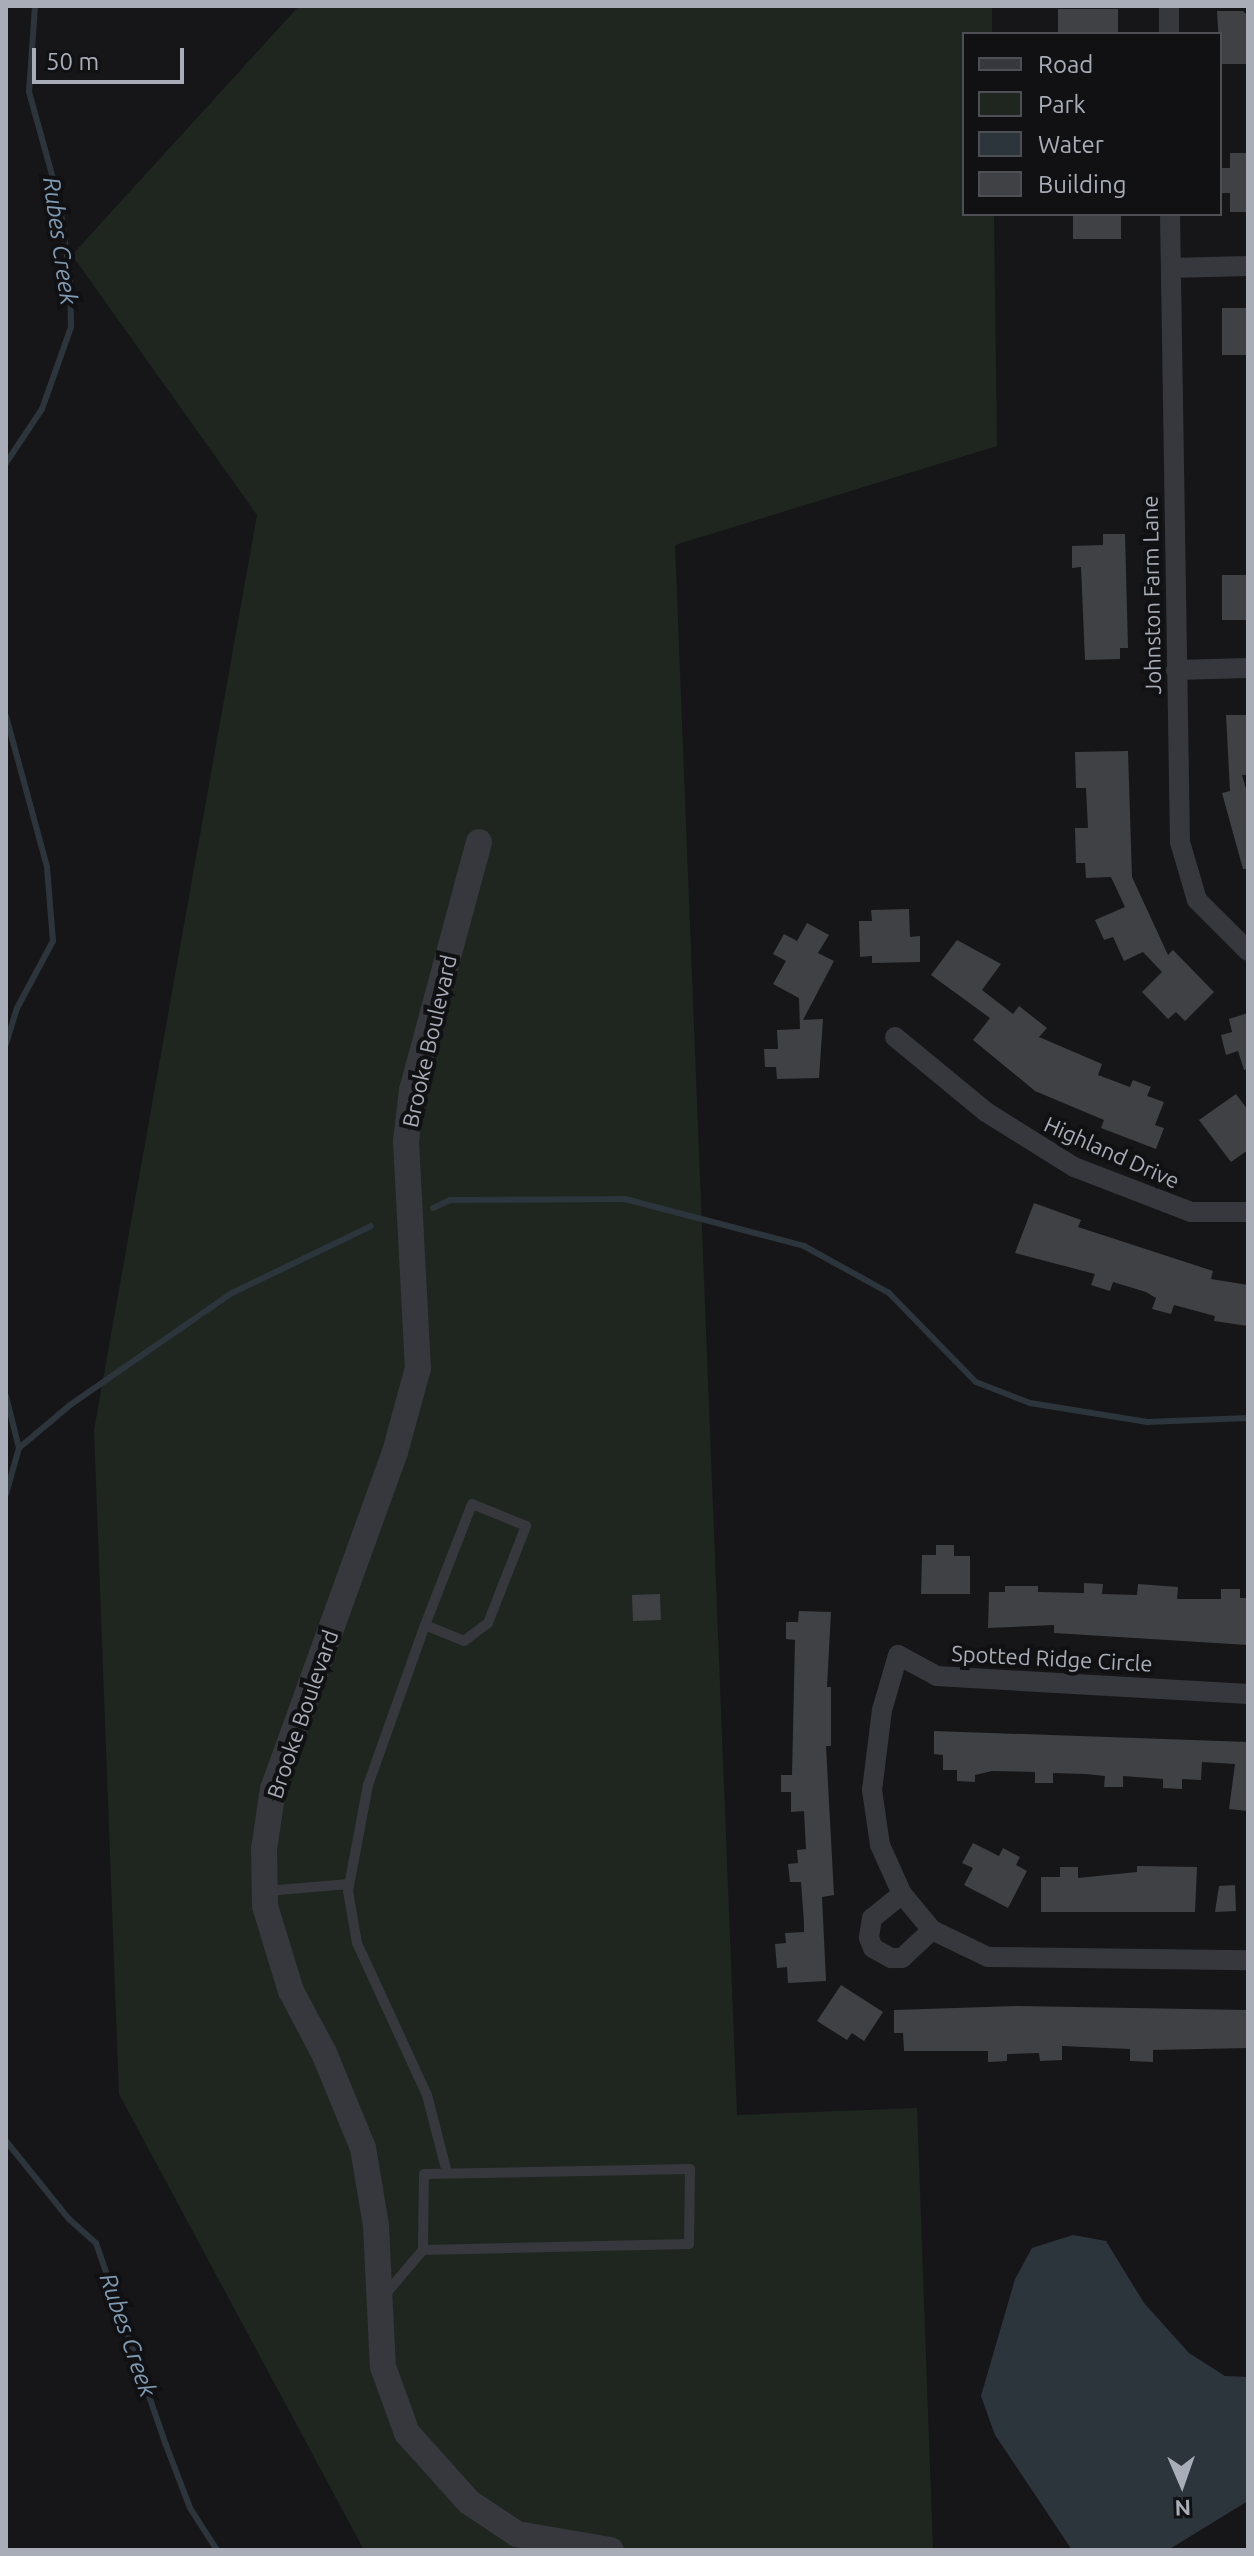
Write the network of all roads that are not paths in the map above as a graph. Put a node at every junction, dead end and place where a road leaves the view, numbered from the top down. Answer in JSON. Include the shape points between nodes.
{"nodes":[{"id":1,"x":1169,"y":6,"type":"edge"},
{"id":2,"x":1169,"y":32,"type":"edge"},
{"id":3,"x":1170,"y":216,"type":"edge"},
{"id":4,"x":1248,"y":266,"type":"edge"},
{"id":5,"x":1171,"y":268,"type":"junction"},
{"id":6,"x":1248,"y":668,"type":"edge"},
{"id":7,"x":1176,"y":670,"type":"junction"},
{"id":8,"x":479,"y":842,"type":"dead end"},
{"id":9,"x":1248,"y":951,"type":"edge"},
{"id":10,"x":895,"y":1037,"type":"dead end"},
{"id":11,"x":1248,"y":1212,"type":"edge"},
{"id":12,"x":425,"y":1625,"type":"junction"},
{"id":13,"x":1248,"y":1694,"type":"edge"},
{"id":14,"x":349,"y":1884,"type":"junction"},
{"id":15,"x":265,"y":1891,"type":"junction"},
{"id":16,"x":902,"y":1894,"type":"junction"},
{"id":17,"x":932,"y":1930,"type":"junction"},
{"id":18,"x":1248,"y":1960,"type":"edge"},
{"id":19,"x":447,"y":2173,"type":"junction"},
{"id":20,"x":423,"y":2250,"type":"junction"},
{"id":21,"x":380,"y":2301,"type":"junction"},
{"id":22,"x":611,"y":2550,"type":"edge"}],
"edges":[{"from":1,"to":2,"type":"street"},
{"from":3,"to":5,"type":"street","name":"Johnston Farm Lane"},
{"from":4,"to":5,"type":"street"},
{"from":5,"to":7,"type":"street","name":"Johnston Farm Lane"},
{"from":6,"to":7,"type":"street"},
{"from":7,"to":9,"type":"street","name":"Johnston Farm Lane","via":[[1180,842],[1186,871],[1197,900]]},
{"from":8,"to":15,"type":"street","name":"Brooke Boulevard","via":[[412,1090],[406,1141],[418,1368],[395,1452],[273,1789]]},
{"from":10,"to":11,"type":"street","name":"Highland Drive","via":[[995,1119],[1074,1167],[1191,1212]]},
{"from":12,"to":12,"type":"lane","via":[[472,1504],[526,1526],[488,1623],[464,1641]]},
{"from":12,"to":14,"type":"lane","via":[[368,1785]]},
{"from":13,"to":16,"type":"street","name":"Spotted Ridge Circle","via":[[937,1676],[898,1655],[882,1710],[872,1790],[880,1845]]},
{"from":14,"to":15,"type":"lane"},
{"from":14,"to":19,"type":"lane","via":[[357,1943],[427,2095]]},
{"from":15,"to":21,"type":"street","name":"Brooke Boulevard","via":[[291,1991],[324,2053],[363,2148],[376,2226]]},
{"from":16,"to":17,"type":"street","name":"Spotted Ridge Circle"},
{"from":16,"to":17,"type":"street","via":[[872,1918],[873,1948],[902,1958]]},
{"from":17,"to":18,"type":"street","name":"Spotted Ridge Circle","via":[[988,1957]]},
{"from":19,"to":20,"type":"lane","via":[[424,2174]]},
{"from":19,"to":20,"type":"lane","via":[[690,2169],[689,2244]]},
{"from":20,"to":21,"type":"lane"},
{"from":21,"to":22,"type":"street","name":"Brooke Boulevard","via":[[383,2367],[392,2403],[435,2470],[469,2502],[517,2534]]}]}
